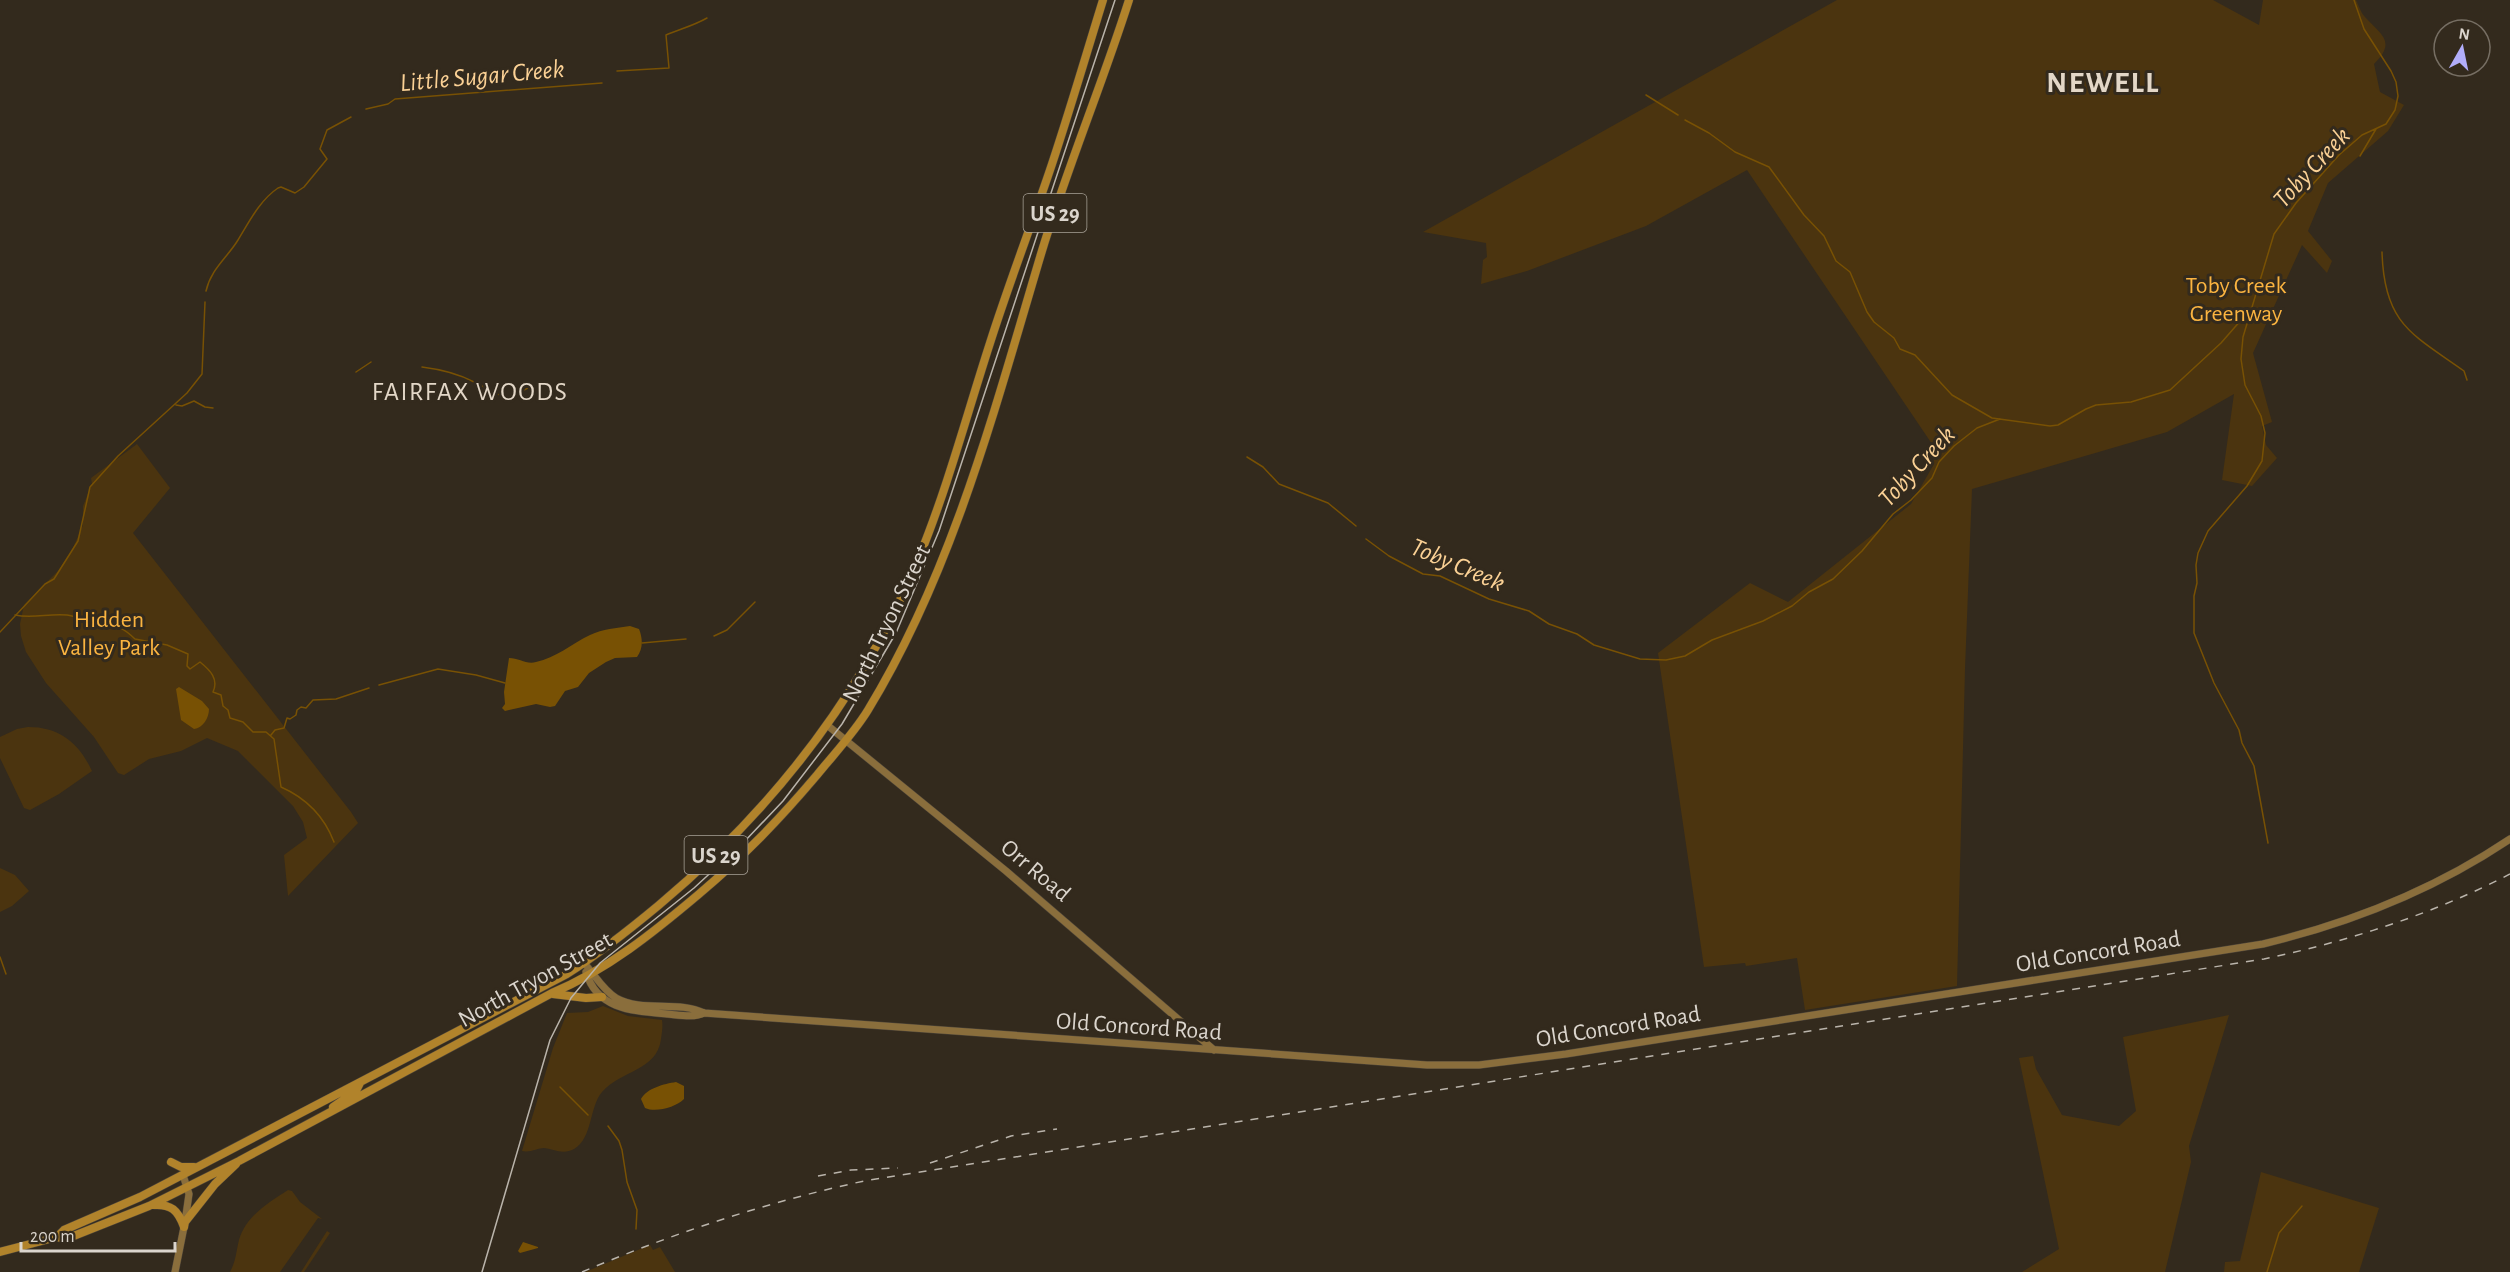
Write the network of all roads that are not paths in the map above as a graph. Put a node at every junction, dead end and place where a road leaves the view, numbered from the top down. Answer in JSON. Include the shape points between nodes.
{"nodes":[{"id":1,"x":1103,"y":0,"type":"edge"},
{"id":2,"x":1130,"y":0,"type":"edge"},
{"id":3,"x":827,"y":725,"type":"junction"},
{"id":4,"x":845,"y":740,"type":"junction"},
{"id":5,"x":2510,"y":839,"type":"edge"},
{"id":6,"x":584,"y":963,"type":"junction"},
{"id":7,"x":591,"y":975,"type":"junction"},
{"id":8,"x":552,"y":993,"type":"junction"},
{"id":9,"x":602,"y":997,"type":"junction"},
{"id":10,"x":704,"y":1013,"type":"junction"},
{"id":11,"x":1214,"y":1050,"type":"junction"},
{"id":12,"x":360,"y":1083,"type":"junction"},
{"id":13,"x":318,"y":1119,"type":"junction"},
{"id":14,"x":239,"y":1161,"type":"junction"},
{"id":15,"x":199,"y":1166,"type":"junction"},
{"id":16,"x":183,"y":1175,"type":"junction"},
{"id":17,"x":167,"y":1183,"type":"junction"},
{"id":18,"x":187,"y":1187,"type":"junction"},
{"id":19,"x":149,"y":1206,"type":"junction"},
{"id":20,"x":184,"y":1224,"type":"junction"},
{"id":21,"x":57,"y":1237,"type":"junction"},
{"id":22,"x":0,"y":1252,"type":"edge"},
{"id":23,"x":175,"y":1272,"type":"edge"}],
"edges":[{"from":1,"to":3,"type":"main road","name":"North Tryon Street","number":"US 29","via":[[1052,166],[920,555],[892,618]]},
{"from":2,"to":4,"type":"main road","name":"North Tryon Street","number":"US 29","via":[[1056,211],[949,542],[881,686]]},
{"from":3,"to":4,"type":"street","name":"Orr Road"},
{"from":3,"to":6,"type":"main road","name":"North Tryon Street","number":"US 29","via":[[784,782],[727,844],[628,931]]},
{"from":4,"to":7,"type":"main road","name":"North Tryon Street","number":"US 29","via":[[781,818],[742,858],[667,921]]},
{"from":4,"to":11,"type":"street","name":"Orr Road","via":[[983,851]]},
{"from":5,"to":11,"type":"street","name":"Old Concord Road","via":[[2458,872],[2365,914],[2308,933],[2233,950],[1504,1063],[1427,1065]]},
{"from":6,"to":7,"type":"street","name":"Old Concord Road"},
{"from":6,"to":12,"type":"main road","name":"North Tryon Street","number":"US 29"},
{"from":7,"to":8,"type":"main road","name":"North Tryon Street","number":"US 29"},
{"from":7,"to":9,"type":"street","name":"Old Concord Road"},
{"from":7,"to":10,"type":"street","name":"Old Concord Road","via":[[625,1002]]},
{"from":8,"to":9,"type":"main road"},
{"from":8,"to":13,"type":"main road","name":"North Tryon Street","number":"US 29"},
{"from":9,"to":10,"type":"street","name":"Old Concord Road","via":[[630,1011],[694,1016]]},
{"from":10,"to":11,"type":"street","name":"Old Concord Road"},
{"from":12,"to":13,"type":"main road","via":[[356,1091]]},
{"from":12,"to":15,"type":"main road","name":"North Tryon Street","number":"US 29"},
{"from":13,"to":14,"type":"main road","name":"North Tryon Street","number":"US 29"},
{"from":14,"to":18,"type":"main road","name":"North Tryon Street","number":"US 29"},
{"from":14,"to":20,"type":"main road"},
{"from":15,"to":16,"type":"main road","name":"North Tryon Street","number":"US 29"},
{"from":15,"to":17,"type":"main road","via":[[181,1167],[171,1162],[172,1174]]},
{"from":16,"to":17,"type":"main road","name":"North Tryon Street","number":"US 29"},
{"from":16,"to":18,"type":"street"},
{"from":17,"to":21,"type":"main road","name":"North Tryon Street","number":"US 29","via":[[64,1230]]},
{"from":18,"to":19,"type":"main road","name":"North Tryon Street","number":"US 29"},
{"from":18,"to":20,"type":"street"},
{"from":19,"to":20,"type":"main road","via":[[171,1207]]},
{"from":19,"to":21,"type":"main road","name":"North Tryon Street","number":"US 29","via":[[66,1239]]},
{"from":20,"to":23,"type":"street"},
{"from":21,"to":22,"type":"main road","name":"North Tryon Street","number":"US 29"}]}
